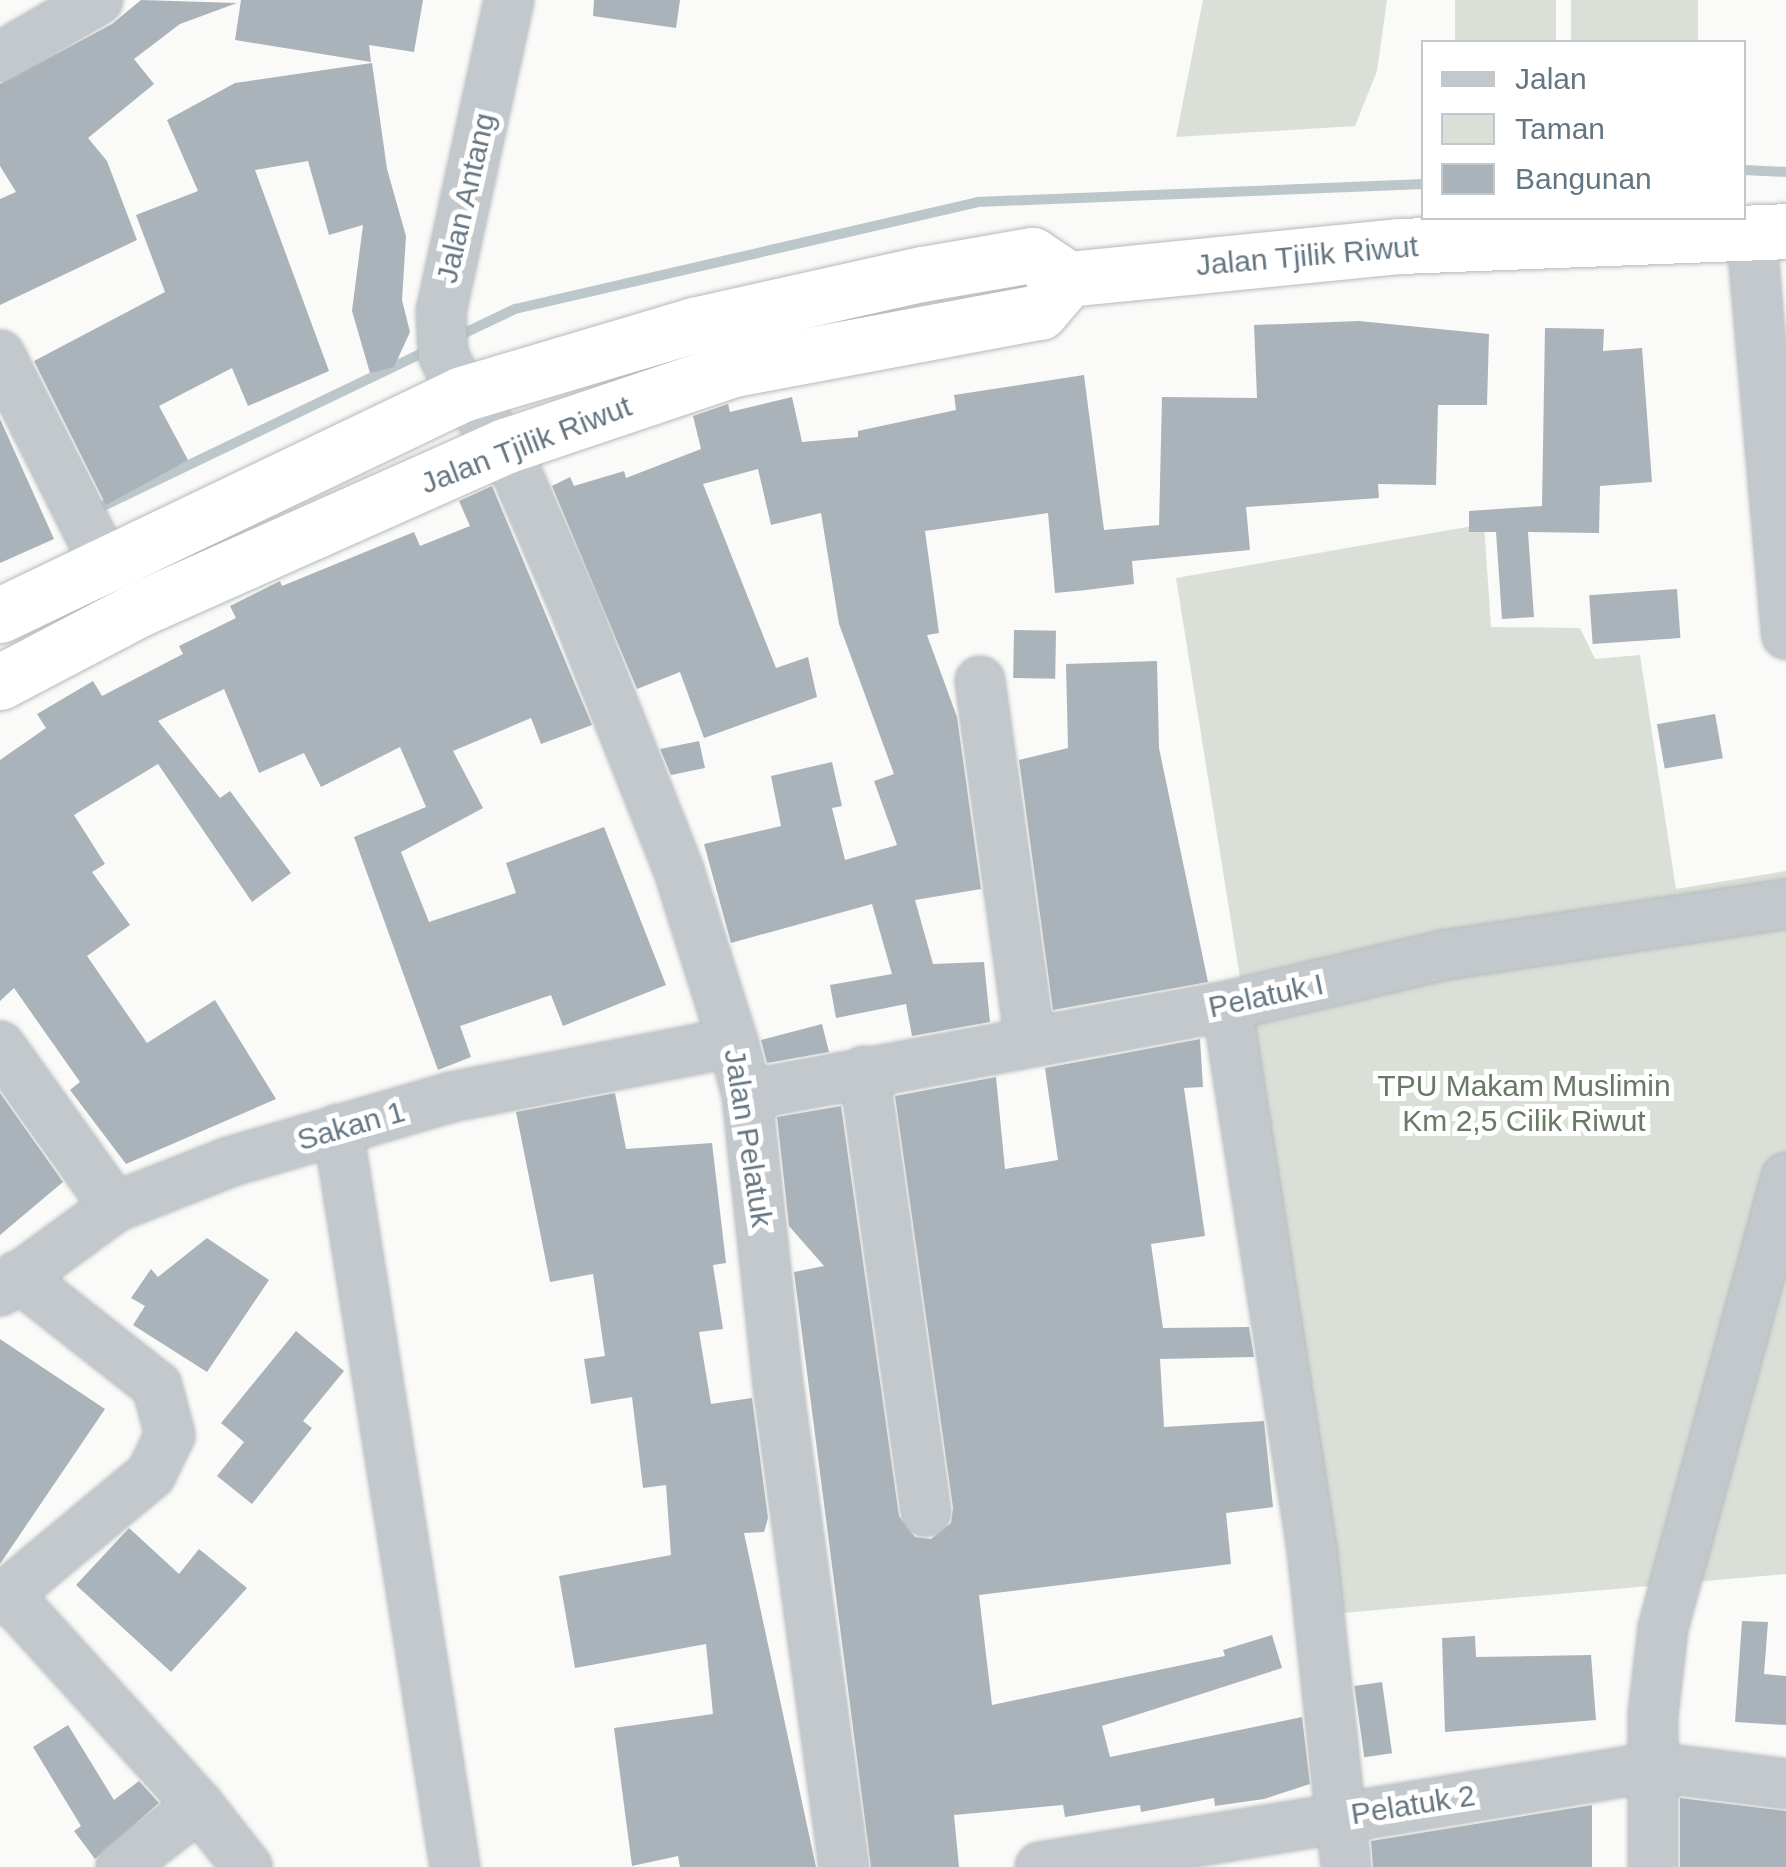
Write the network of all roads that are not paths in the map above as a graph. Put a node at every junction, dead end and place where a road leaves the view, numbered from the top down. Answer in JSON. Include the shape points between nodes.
{"nodes":[{"id":1,"x":98,"y":0,"type":"edge"},
{"id":2,"x":509,"y":0,"type":"edge"},
{"id":3,"x":0,"y":57,"type":"edge"},
{"id":4,"x":1769,"y":230,"type":"edge"},
{"id":5,"x":1068,"y":280,"type":"junction"},
{"id":6,"x":0,"y":356,"type":"edge"},
{"id":7,"x":462,"y":394,"type":"junction"},
{"id":8,"x":505,"y":446,"type":"junction"},
{"id":9,"x":103,"y":560,"type":"junction"},
{"id":10,"x":0,"y":614,"type":"edge"},
{"id":11,"x":1786,"y":634,"type":"edge"},
{"id":12,"x":980,"y":681,"type":"dead end"},
{"id":13,"x":0,"y":682,"type":"edge"},
{"id":14,"x":1786,"y":904,"type":"edge"},
{"id":15,"x":1227,"y":1006,"type":"junction"},
{"id":16,"x":1030,"y":1040,"type":"junction"},
{"id":17,"x":733,"y":1042,"type":"junction"},
{"id":18,"x":0,"y":1046,"type":"edge"},
{"id":19,"x":864,"y":1071,"type":"junction"},
{"id":20,"x":747,"y":1095,"type":"junction"},
{"id":21,"x":338,"y":1129,"type":"junction"},
{"id":22,"x":1786,"y":1177,"type":"edge"},
{"id":23,"x":115,"y":1207,"type":"junction"},
{"id":24,"x":8,"y":1284,"type":"edge"},
{"id":25,"x":926,"y":1512,"type":"dead end"},
{"id":26,"x":4,"y":1597,"type":"edge"},
{"id":27,"x":1654,"y":1767,"type":"junction"},
{"id":28,"x":1786,"y":1784,"type":"edge"},
{"id":29,"x":199,"y":1806,"type":"junction"},
{"id":30,"x":1340,"y":1817,"type":"junction"},
{"id":31,"x":122,"y":1867,"type":"edge"},
{"id":32,"x":248,"y":1867,"type":"edge"},
{"id":33,"x":455,"y":1867,"type":"edge"},
{"id":34,"x":844,"y":1867,"type":"edge"},
{"id":35,"x":1040,"y":1867,"type":"edge"},
{"id":36,"x":1346,"y":1867,"type":"edge"},
{"id":37,"x":1653,"y":1867,"type":"edge"}],
"edges":[{"from":1,"to":3,"type":"street"},
{"from":2,"to":7,"type":"street","name":"Jalan Antang","via":[[441,311],[443,354]]},
{"from":4,"to":5,"type":"highway","name":"Jalan Tjilik Riwut","via":[[1400,246]]},
{"from":4,"to":11,"type":"street"},
{"from":5,"to":7,"type":"highway","name":"Jalan Tjilik Riwut","via":[[1032,255],[922,274],[693,324]]},
{"from":5,"to":8,"type":"highway","name":"Jalan Tjilik Riwut","via":[[1040,312],[734,369]]},
{"from":6,"to":9,"type":"street"},
{"from":7,"to":8,"type":"street","name":"Jalan Antang"},
{"from":7,"to":9,"type":"highway","name":"Jalan Tjilik Riwut"},
{"from":8,"to":13,"type":"highway","name":"Jalan Tjilik Riwut","via":[[139,609]]},
{"from":8,"to":17,"type":"street","name":"Jalan Pelatuk","via":[[678,868]]},
{"from":9,"to":10,"type":"highway","name":"Jalan Tjilik Riwut"},
{"from":12,"to":16,"type":"street"},
{"from":14,"to":15,"type":"street","name":"Pelatuk I","via":[[1446,956]]},
{"from":15,"to":16,"type":"street","name":"Pelatuk I"},
{"from":15,"to":30,"type":"street","via":[[1312,1550]]},
{"from":16,"to":19,"type":"street","name":"Pelatuk I"},
{"from":17,"to":20,"type":"street","name":"Jalan Pelatuk"},
{"from":17,"to":21,"type":"street","name":"Sakan 1","via":[[564,1072]]},
{"from":18,"to":23,"type":"street"},
{"from":19,"to":20,"type":"street","name":"Pelatuk I"},
{"from":19,"to":25,"type":"street"},
{"from":20,"to":34,"type":"street","name":"Jalan Pelatuk","via":[[778,1385]]},
{"from":21,"to":23,"type":"street","name":"Sakan 1"},
{"from":21,"to":33,"type":"street"},
{"from":22,"to":27,"type":"street","via":[[1672,1585],[1656,1668]]},
{"from":23,"to":24,"type":"street","name":"Sakan 1"},
{"from":24,"to":26,"type":"street","via":[[157,1386],[170,1436],[151,1474]]},
{"from":26,"to":29,"type":"street"},
{"from":27,"to":28,"type":"street","name":"Pelatuk 2"},
{"from":27,"to":30,"type":"street","name":"Pelatuk 2"},
{"from":27,"to":37,"type":"street"},
{"from":29,"to":31,"type":"street"},
{"from":29,"to":32,"type":"street"},
{"from":30,"to":35,"type":"street","name":"Pelatuk 2"},
{"from":30,"to":36,"type":"street"}]}
